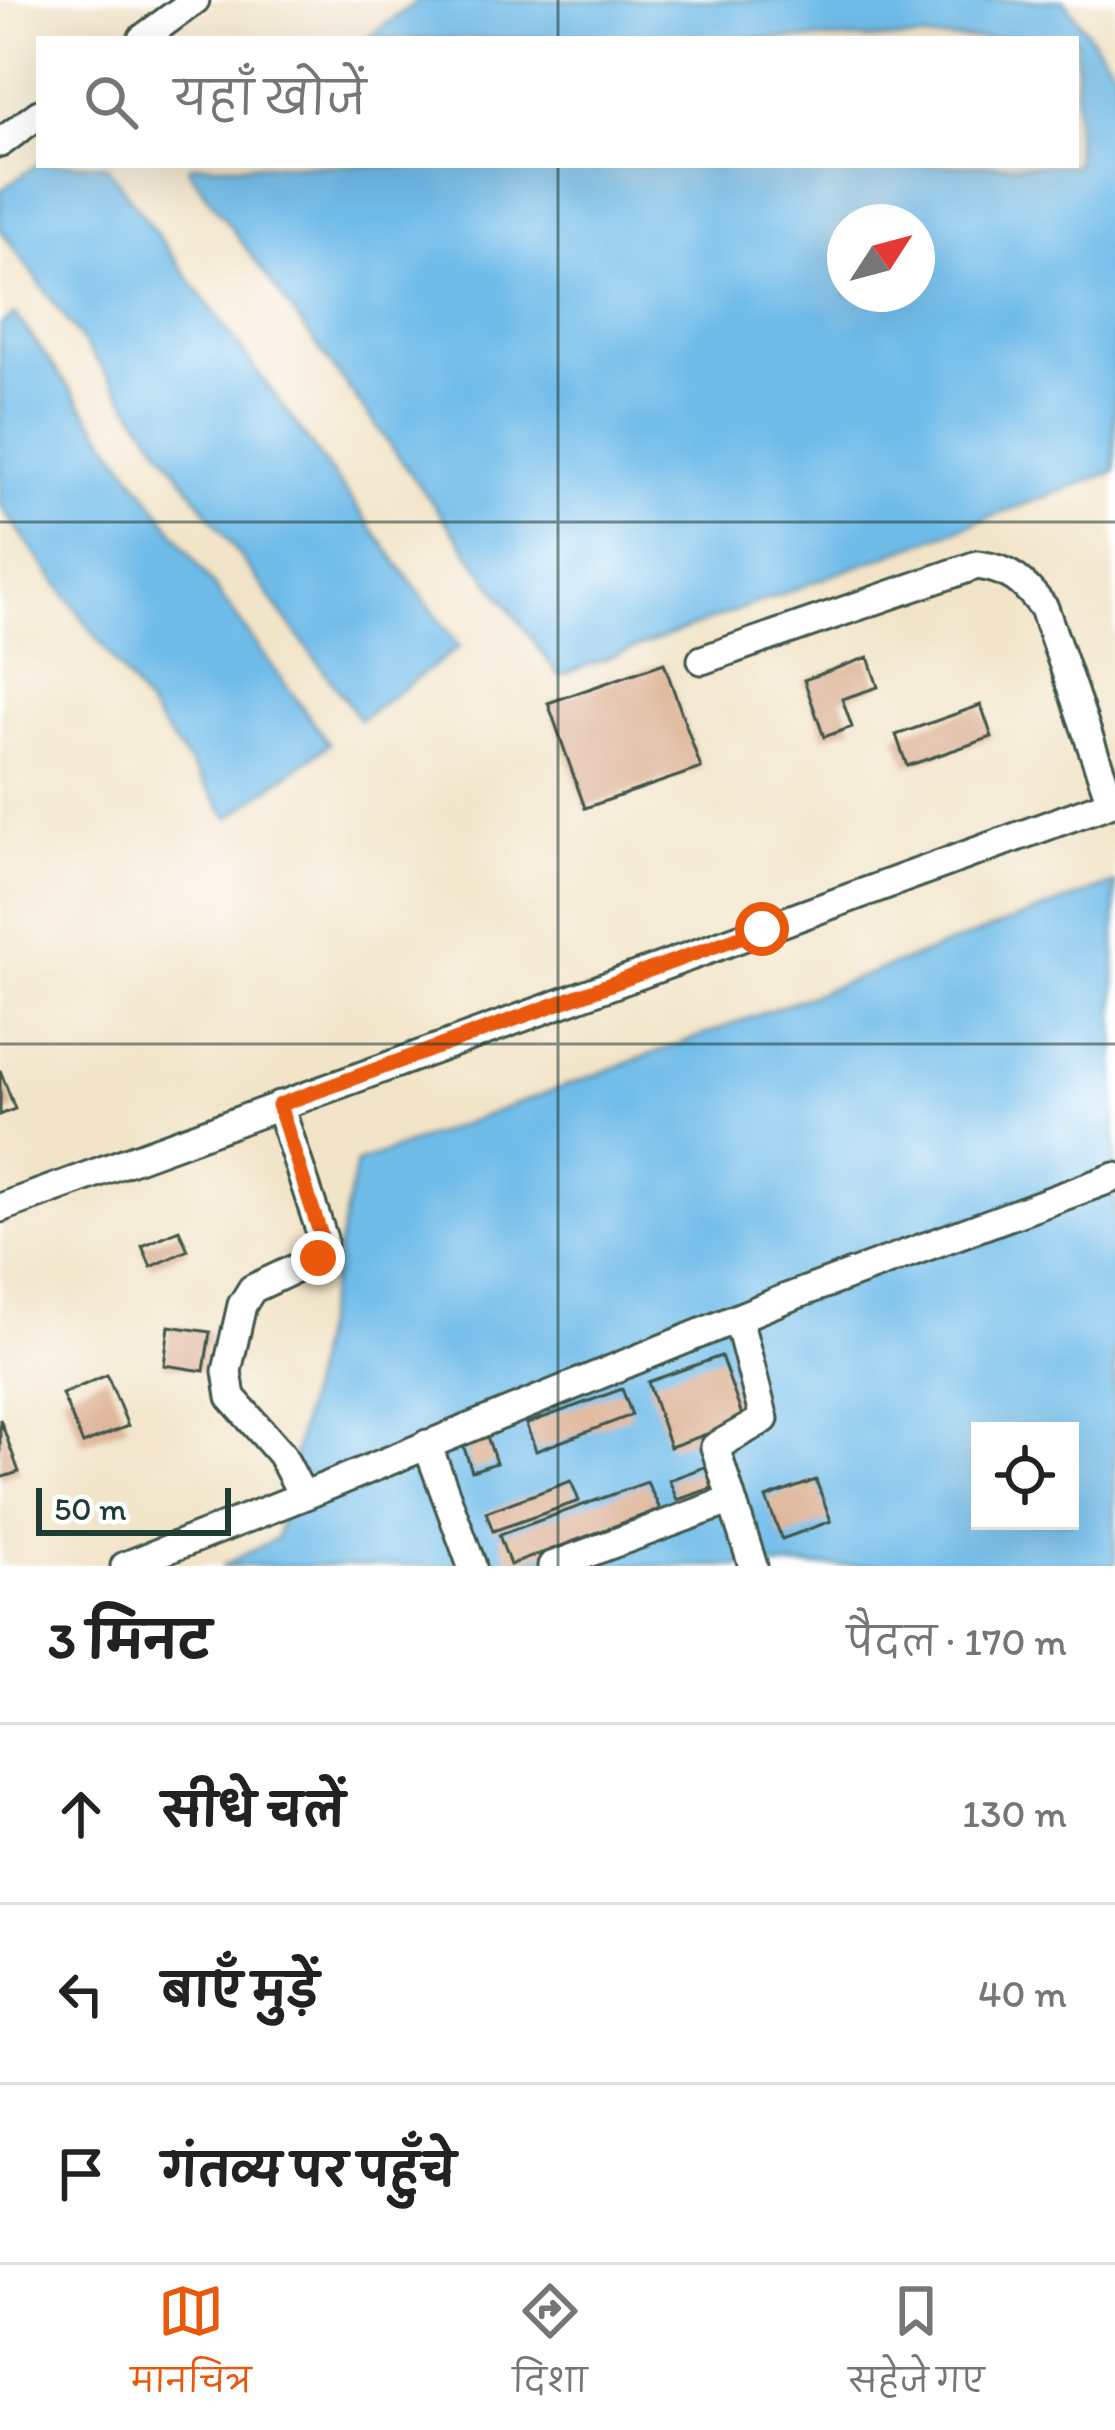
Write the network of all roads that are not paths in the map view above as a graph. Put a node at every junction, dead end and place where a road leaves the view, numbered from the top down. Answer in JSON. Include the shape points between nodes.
{"nodes":[{"id":1,"x":195,"y":0,"type":"edge"},
{"id":2,"x":146,"y":36,"type":"edge"},
{"id":3,"x":36,"y":116,"type":"edge"},
{"id":4,"x":0,"y":143,"type":"edge"},
{"id":5,"x":702,"y":660,"type":"dead end"},
{"id":6,"x":1113,"y":801,"type":"edge"},
{"id":7,"x":279,"y":1105,"type":"junction"},
{"id":8,"x":1115,"y":1177,"type":"edge"},
{"id":9,"x":0,"y":1208,"type":"edge"},
{"id":10,"x":738,"y":1318,"type":"junction"},
{"id":11,"x":427,"y":1444,"type":"junction"},
{"id":12,"x":302,"y":1496,"type":"junction"},
{"id":13,"x":729,"y":1501,"type":"junction"},
{"id":14,"x":124,"y":1566,"type":"edge"},
{"id":15,"x":472,"y":1566,"type":"edge"},
{"id":16,"x":552,"y":1566,"type":"edge"},
{"id":17,"x":753,"y":1566,"type":"edge"}],
"edges":[{"from":1,"to":2,"type":"street"},
{"from":3,"to":4,"type":"street"},
{"from":5,"to":6,"type":"street","via":[[977,565],[1005,568],[1044,608]]},
{"from":6,"to":7,"type":"street"},
{"from":7,"to":9,"type":"street"},
{"from":7,"to":12,"type":"street","via":[[323,1251],[252,1289],[227,1371],[231,1397],[281,1454]]},
{"from":8,"to":10,"type":"street"},
{"from":10,"to":11,"type":"street"},
{"from":10,"to":13,"type":"street","via":[[764,1419],[715,1447]]},
{"from":11,"to":12,"type":"street"},
{"from":11,"to":15,"type":"street"},
{"from":12,"to":14,"type":"street"},
{"from":13,"to":16,"type":"street"},
{"from":13,"to":17,"type":"street"}]}
